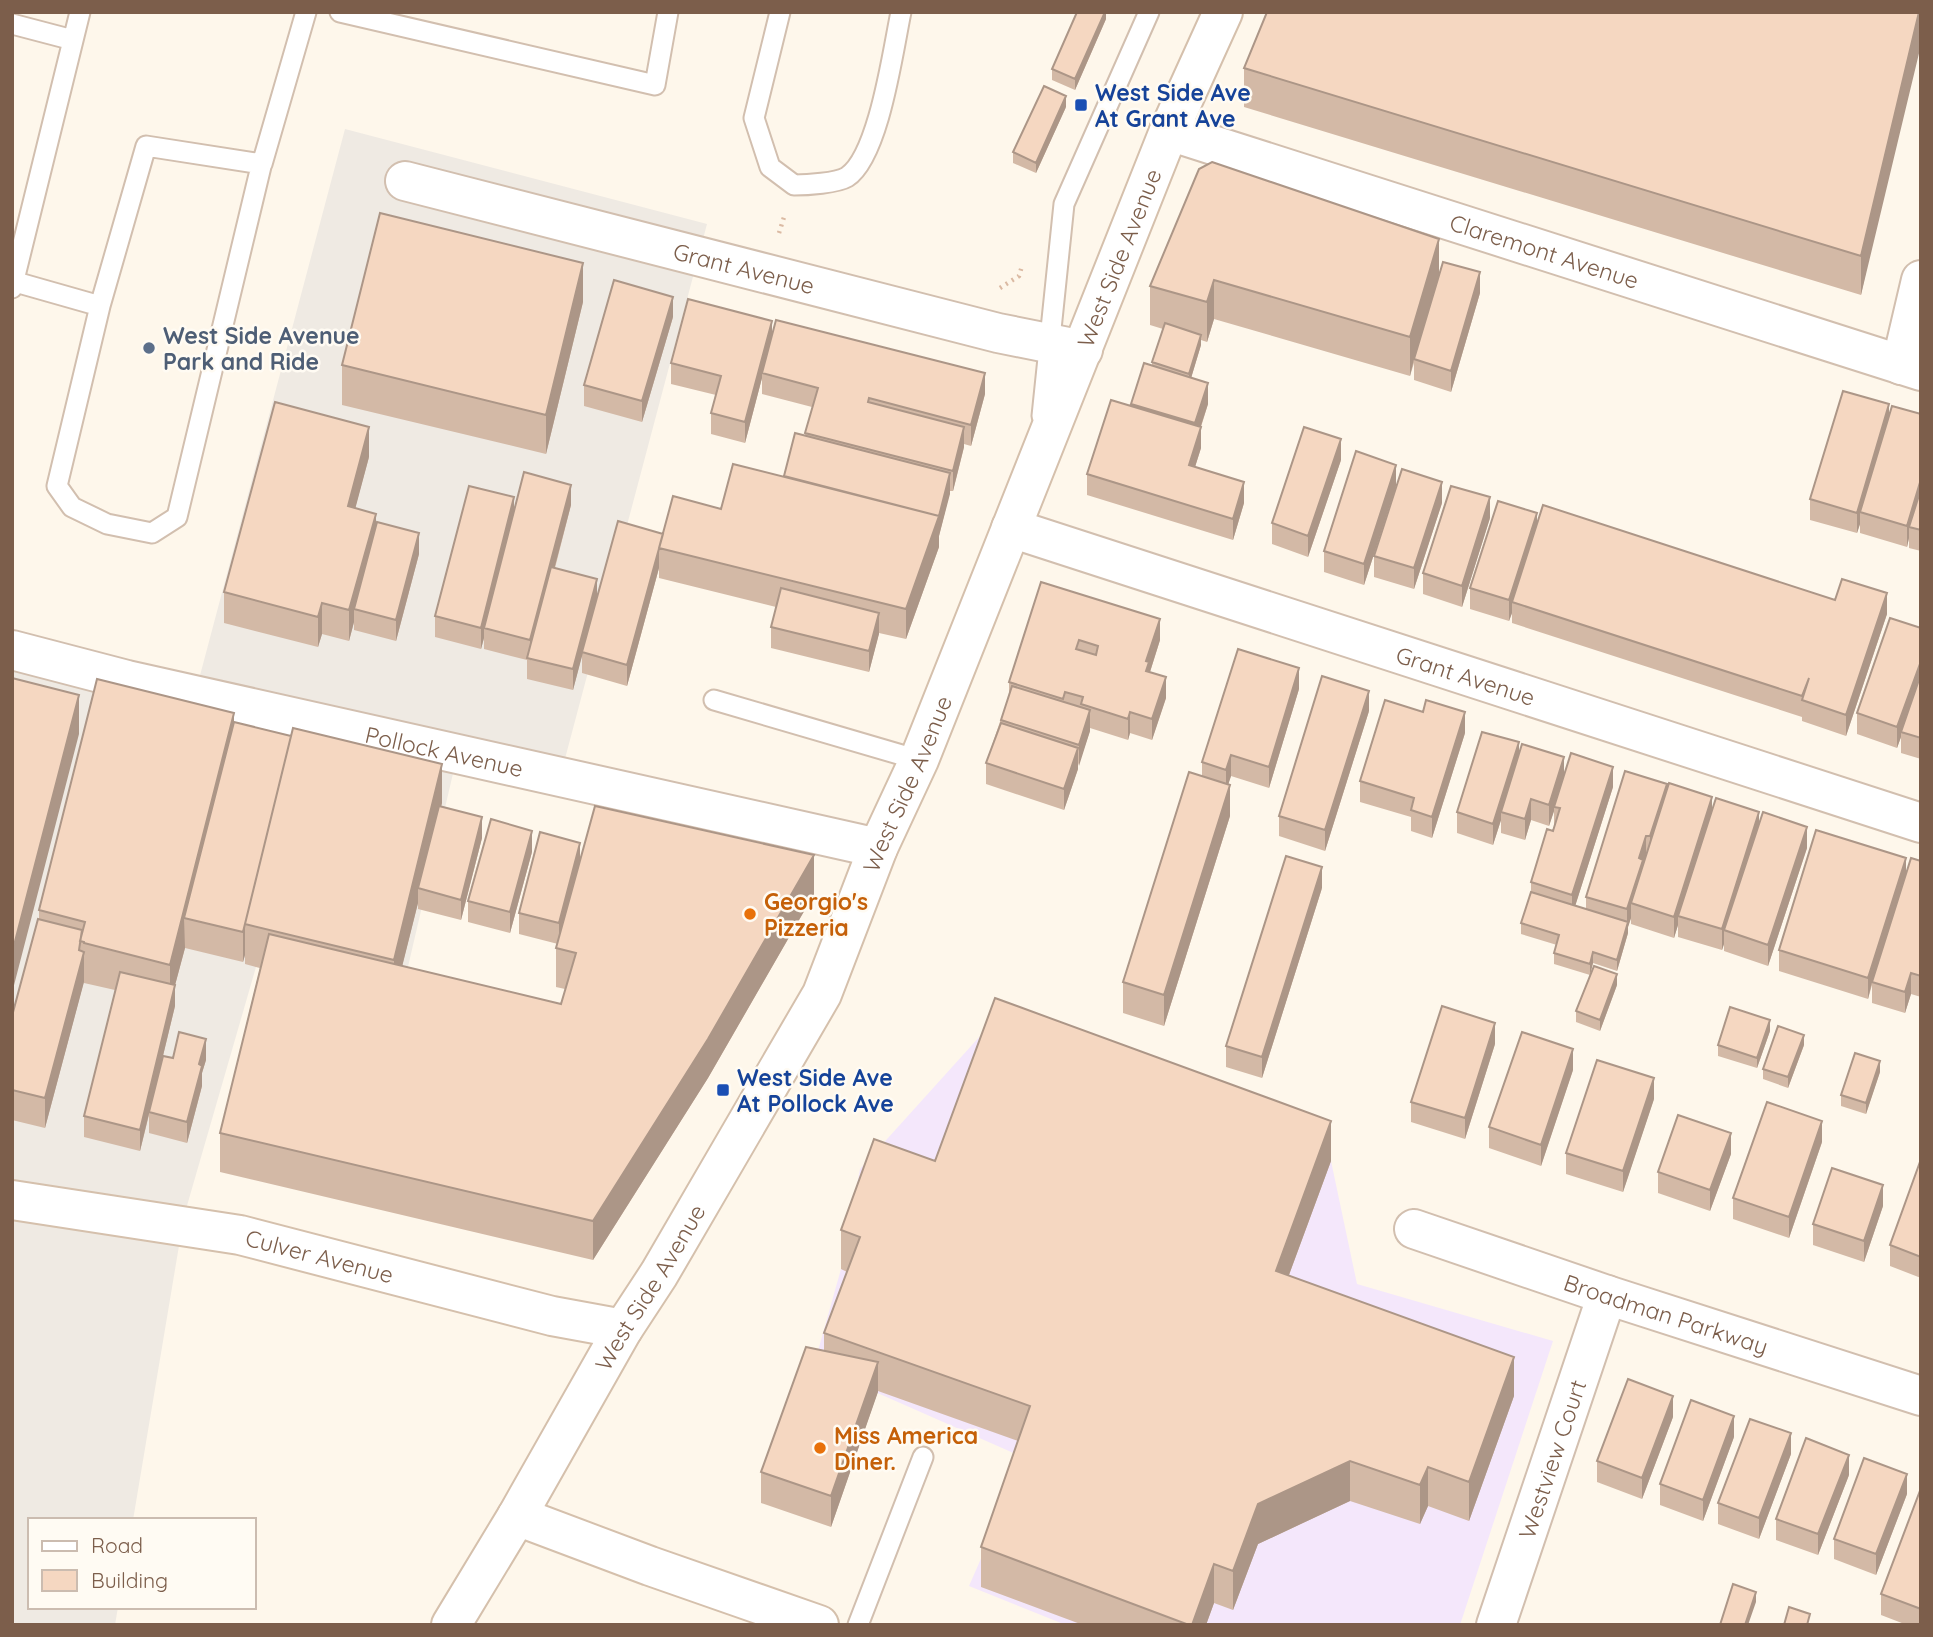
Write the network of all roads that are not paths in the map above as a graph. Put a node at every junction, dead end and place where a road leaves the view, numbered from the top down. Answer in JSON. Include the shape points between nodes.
{"nodes":[{"id":1,"x":80,"y":12,"type":"edge"},
{"id":2,"x":306,"y":12,"type":"edge"},
{"id":3,"x":340,"y":12,"type":"edge"},
{"id":4,"x":668,"y":12,"type":"edge"},
{"id":5,"x":780,"y":12,"type":"edge"},
{"id":6,"x":901,"y":12,"type":"edge"},
{"id":7,"x":1149,"y":12,"type":"edge"},
{"id":8,"x":1223,"y":12,"type":"edge"},
{"id":9,"x":12,"y":24,"type":"edge"},
{"id":10,"x":73,"y":40,"type":"junction"},
{"id":11,"x":1169,"y":131,"type":"junction"},
{"id":12,"x":263,"y":158,"type":"junction"},
{"id":13,"x":405,"y":181,"type":"dead end"},
{"id":14,"x":1921,"y":280,"type":"edge"},
{"id":15,"x":13,"y":284,"type":"edge"},
{"id":16,"x":100,"y":306,"type":"junction"},
{"id":17,"x":1066,"y":347,"type":"junction"},
{"id":18,"x":1911,"y":368,"type":"edge"},
{"id":19,"x":1011,"y":528,"type":"junction"},
{"id":20,"x":12,"y":650,"type":"edge"},
{"id":21,"x":714,"y":700,"type":"dead end"},
{"id":22,"x":919,"y":760,"type":"junction"},
{"id":23,"x":1921,"y":824,"type":"edge"},
{"id":24,"x":878,"y":848,"type":"junction"},
{"id":25,"x":12,"y":1199,"type":"edge"},
{"id":26,"x":1414,"y":1229,"type":"dead end"},
{"id":27,"x":1607,"y":1295,"type":"junction"},
{"id":28,"x":623,"y":1329,"type":"junction"},
{"id":29,"x":1921,"y":1396,"type":"edge"},
{"id":30,"x":923,"y":1457,"type":"dead end"},
{"id":31,"x":517,"y":1516,"type":"junction"},
{"id":32,"x":451,"y":1625,"type":"edge"},
{"id":33,"x":819,"y":1625,"type":"edge"},
{"id":34,"x":858,"y":1625,"type":"edge"},
{"id":35,"x":1496,"y":1625,"type":"edge"}],
"edges":[{"from":1,"to":10,"type":"lane"},
{"from":2,"to":12,"type":"lane"},
{"from":3,"to":4,"type":"lane","via":[[655,85]]},
{"from":5,"to":6,"type":"lane","via":[[754,118],[770,167],[794,186],[846,178],[860,165],[879,113]]},
{"from":7,"to":17,"type":"lane","via":[[1065,204]]},
{"from":8,"to":11,"type":"street","name":"West Side Avenue"},
{"from":9,"to":10,"type":"lane"},
{"from":10,"to":15,"type":"lane"},
{"from":11,"to":17,"type":"street","name":"West Side Avenue"},
{"from":11,"to":18,"type":"street","name":"Claremont Avenue"},
{"from":12,"to":16,"type":"lane","via":[[262,164],[146,146]]},
{"from":12,"to":16,"type":"lane","via":[[177,517],[152,533],[107,524],[72,507],[57,486]]},
{"from":13,"to":17,"type":"street","name":"Grant Avenue"},
{"from":14,"to":18,"type":"street"},
{"from":15,"to":16,"type":"lane"},
{"from":17,"to":19,"type":"street","name":"West Side Avenue","via":[[1037,464]]},
{"from":19,"to":22,"type":"street","name":"West Side Avenue"},
{"from":19,"to":23,"type":"street","name":"Grant Avenue"},
{"from":20,"to":24,"type":"street","name":"Pollock Avenue","via":[[127,680]]},
{"from":21,"to":22,"type":"lane"},
{"from":22,"to":24,"type":"street","name":"West Side Avenue"},
{"from":24,"to":28,"type":"street","name":"West Side Avenue","via":[[821,994]]},
{"from":25,"to":28,"type":"street","name":"Culver Avenue","via":[[240,1235],[552,1316]]},
{"from":26,"to":27,"type":"street","name":"Broadman Parkway"},
{"from":27,"to":29,"type":"street","name":"Broadman Parkway"},
{"from":27,"to":35,"type":"street","name":"Westview Court"},
{"from":28,"to":31,"type":"street","name":"West Side Avenue"},
{"from":30,"to":34,"type":"lane"},
{"from":31,"to":32,"type":"street","name":"West Side Avenue"},
{"from":31,"to":33,"type":"street"}]}
